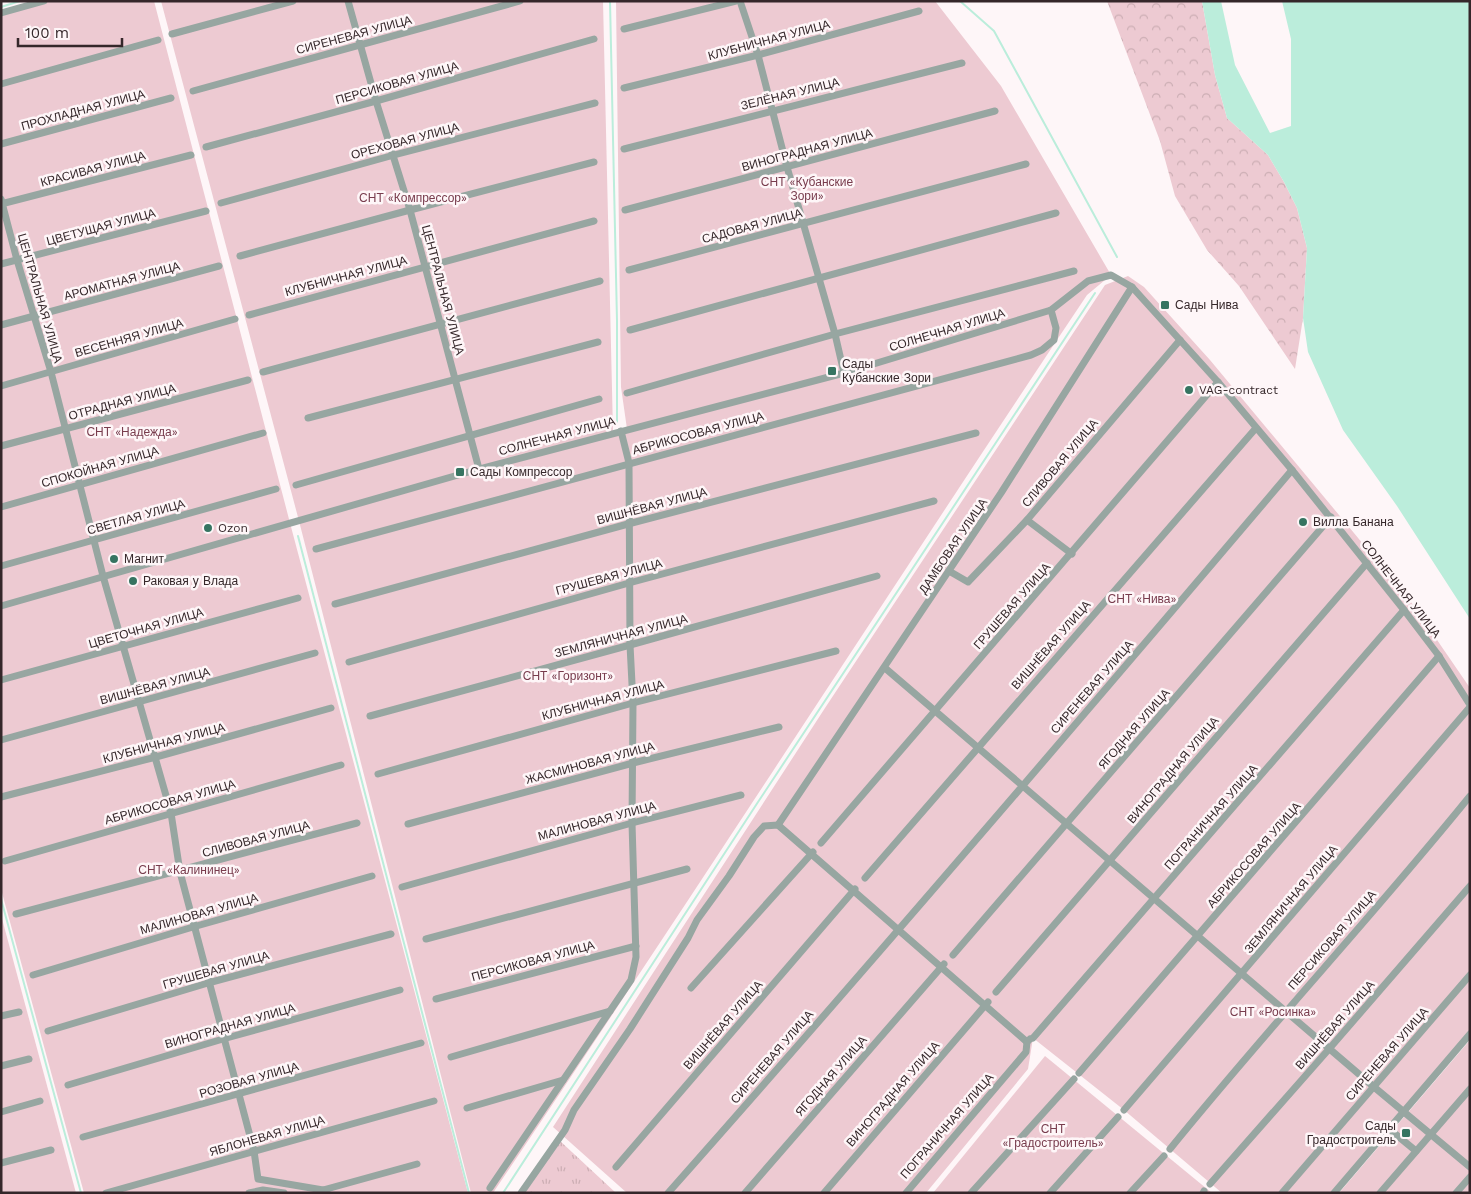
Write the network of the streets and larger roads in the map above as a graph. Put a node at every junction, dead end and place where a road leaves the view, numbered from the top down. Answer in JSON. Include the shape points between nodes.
{"nodes":[{"id":1,"x":44,"y":1,"type":"edge"},
{"id":2,"x":294,"y":1,"type":"edge"},
{"id":3,"x":348,"y":1,"type":"edge"},
{"id":4,"x":520,"y":1,"type":"edge"},
{"id":5,"x":736,"y":1,"type":"edge"},
{"id":6,"x":740,"y":1,"type":"edge"},
{"id":7,"x":919,"y":11,"type":"dead end"},
{"id":8,"x":1,"y":13,"type":"edge"},
{"id":9,"x":624,"y":29,"type":"dead end"},
{"id":10,"x":172,"y":34,"type":"dead end"},
{"id":11,"x":594,"y":39,"type":"dead end"},
{"id":12,"x":158,"y":40,"type":"dead end"},
{"id":13,"x":360,"y":46,"type":"junction"},
{"id":14,"x":758,"y":55,"type":"junction"},
{"id":15,"x":962,"y":63,"type":"dead end"},
{"id":16,"x":1,"y":84,"type":"edge"},
{"id":17,"x":624,"y":88,"type":"dead end"},
{"id":18,"x":193,"y":91,"type":"dead end"},
{"id":19,"x":171,"y":98,"type":"dead end"},
{"id":20,"x":376,"y":101,"type":"junction"},
{"id":21,"x":595,"y":103,"type":"dead end"},
{"id":22,"x":772,"y":110,"type":"junction"},
{"id":23,"x":995,"y":111,"type":"dead end"},
{"id":24,"x":1,"y":144,"type":"edge"},
{"id":25,"x":206,"y":147,"type":"dead end"},
{"id":26,"x":624,"y":149,"type":"dead end"},
{"id":27,"x":191,"y":155,"type":"dead end"},
{"id":28,"x":394,"y":155,"type":"junction"},
{"id":29,"x":594,"y":162,"type":"dead end"},
{"id":30,"x":1026,"y":164,"type":"dead end"},
{"id":31,"x":787,"y":167,"type":"junction"},
{"id":32,"x":2,"y":202,"type":"edge"},
{"id":33,"x":221,"y":203,"type":"dead end"},
{"id":34,"x":410,"y":210,"type":"junction"},
{"id":35,"x":625,"y":210,"type":"dead end"},
{"id":36,"x":206,"y":211,"type":"dead end"},
{"id":37,"x":1056,"y":213,"type":"dead end"},
{"id":38,"x":594,"y":221,"type":"dead end"},
{"id":39,"x":804,"y":224,"type":"junction"},
{"id":40,"x":240,"y":256,"type":"dead end"},
{"id":41,"x":17,"y":260,"type":"junction"},
{"id":42,"x":1,"y":264,"type":"edge"},
{"id":43,"x":219,"y":266,"type":"dead end"},
{"id":44,"x":425,"y":266,"type":"junction"},
{"id":45,"x":629,"y":270,"type":"dead end"},
{"id":46,"x":1074,"y":271,"type":"dead end"},
{"id":47,"x":819,"y":279,"type":"junction"},
{"id":48,"x":600,"y":281,"type":"dead end"},
{"id":49,"x":1132,"y":287,"type":"junction"},
{"id":50,"x":1051,"y":310,"type":"junction"},
{"id":51,"x":249,"y":315,"type":"dead end"},
{"id":52,"x":34,"y":316,"type":"junction"},
{"id":53,"x":235,"y":319,"type":"dead end"},
{"id":54,"x":440,"y":324,"type":"junction"},
{"id":55,"x":1,"y":325,"type":"edge"},
{"id":56,"x":630,"y":330,"type":"dead end"},
{"id":57,"x":835,"y":334,"type":"junction"},
{"id":58,"x":1180,"y":340,"type":"junction"},
{"id":59,"x":598,"y":342,"type":"dead end"},
{"id":60,"x":50,"y":372,"type":"junction"},
{"id":61,"x":263,"y":372,"type":"dead end"},
{"id":62,"x":844,"y":373,"type":"junction"},
{"id":63,"x":248,"y":380,"type":"dead end"},
{"id":64,"x":454,"y":380,"type":"junction"},
{"id":65,"x":1218,"y":382,"type":"junction"},
{"id":66,"x":1,"y":386,"type":"edge"},
{"id":67,"x":626,"y":393,"type":"dead end"},
{"id":68,"x":600,"y":399,"type":"dead end"},
{"id":69,"x":308,"y":418,"type":"dead end"},
{"id":70,"x":1256,"y":428,"type":"junction"},
{"id":71,"x":64,"y":429,"type":"junction"},
{"id":72,"x":621,"y":431,"type":"junction"},
{"id":73,"x":263,"y":433,"type":"dead end"},
{"id":74,"x":976,"y":433,"type":"dead end"},
{"id":75,"x":470,"y":436,"type":"junction"},
{"id":76,"x":1,"y":446,"type":"edge"},
{"id":77,"x":629,"y":463,"type":"junction"},
{"id":78,"x":479,"y":469,"type":"junction"},
{"id":79,"x":1292,"y":470,"type":"junction"},
{"id":80,"x":80,"y":484,"type":"junction"},
{"id":81,"x":296,"y":485,"type":"dead end"},
{"id":82,"x":276,"y":489,"type":"dead end"},
{"id":83,"x":934,"y":501,"type":"dead end"},
{"id":84,"x":1,"y":506,"type":"edge"},
{"id":85,"x":1331,"y":517,"type":"junction"},
{"id":86,"x":1026,"y":520,"type":"junction"},
{"id":87,"x":628,"y":524,"type":"junction"},
{"id":88,"x":95,"y":541,"type":"junction"},
{"id":89,"x":316,"y":549,"type":"dead end"},
{"id":90,"x":1072,"y":554,"type":"junction"},
{"id":91,"x":1367,"y":563,"type":"junction"},
{"id":92,"x":1,"y":566,"type":"edge"},
{"id":93,"x":950,"y":571,"type":"junction"},
{"id":94,"x":103,"y":576,"type":"junction"},
{"id":95,"x":877,"y":576,"type":"dead end"},
{"id":96,"x":629,"y":583,"type":"junction"},
{"id":97,"x":298,"y":598,"type":"dead end"},
{"id":98,"x":335,"y":604,"type":"dead end"},
{"id":99,"x":1,"y":606,"type":"edge"},
{"id":100,"x":1404,"y":610,"type":"junction"},
{"id":101,"x":124,"y":646,"type":"junction"},
{"id":102,"x":630,"y":646,"type":"junction"},
{"id":103,"x":836,"y":651,"type":"dead end"},
{"id":104,"x":315,"y":653,"type":"dead end"},
{"id":105,"x":1440,"y":656,"type":"junction"},
{"id":106,"x":349,"y":662,"type":"dead end"},
{"id":107,"x":885,"y":668,"type":"junction"},
{"id":108,"x":1,"y":680,"type":"edge"},
{"id":109,"x":139,"y":702,"type":"junction"},
{"id":110,"x":633,"y":703,"type":"junction"},
{"id":111,"x":1470,"y":706,"type":"edge"},
{"id":112,"x":332,"y":708,"type":"dead end"},
{"id":113,"x":935,"y":711,"type":"junction"},
{"id":114,"x":370,"y":716,"type":"dead end"},
{"id":115,"x":779,"y":727,"type":"dead end"},
{"id":116,"x":1,"y":740,"type":"edge"},
{"id":117,"x":978,"y":748,"type":"junction"},
{"id":118,"x":156,"y":757,"type":"junction"},
{"id":119,"x":633,"y":763,"type":"junction"},
{"id":120,"x":340,"y":765,"type":"dead end"},
{"id":121,"x":378,"y":774,"type":"dead end"},
{"id":122,"x":1022,"y":786,"type":"junction"},
{"id":123,"x":741,"y":795,"type":"dead end"},
{"id":124,"x":1470,"y":796,"type":"edge"},
{"id":125,"x":1,"y":797,"type":"edge"},
{"id":126,"x":171,"y":813,"type":"junction"},
{"id":127,"x":357,"y":823,"type":"dead end"},
{"id":128,"x":632,"y":823,"type":"junction"},
{"id":129,"x":1067,"y":823,"type":"junction"},
{"id":130,"x":408,"y":824,"type":"dead end"},
{"id":131,"x":778,"y":825,"type":"junction"},
{"id":132,"x":821,"y":843,"type":"dead end"},
{"id":133,"x":813,"y":853,"type":"junction"},
{"id":134,"x":1110,"y":860,"type":"junction"},
{"id":135,"x":5,"y":861,"type":"dead end"},
{"id":136,"x":686,"y":869,"type":"dead end"},
{"id":137,"x":180,"y":872,"type":"junction"},
{"id":138,"x":372,"y":876,"type":"dead end"},
{"id":139,"x":865,"y":878,"type":"dead end"},
{"id":140,"x":634,"y":884,"type":"junction"},
{"id":141,"x":1470,"y":886,"type":"edge"},
{"id":142,"x":402,"y":887,"type":"dead end"},
{"id":143,"x":855,"y":889,"type":"junction"},
{"id":144,"x":1155,"y":899,"type":"junction"},
{"id":145,"x":16,"y":914,"type":"dead end"},
{"id":146,"x":193,"y":927,"type":"junction"},
{"id":147,"x":898,"y":929,"type":"junction"},
{"id":148,"x":391,"y":934,"type":"dead end"},
{"id":149,"x":1198,"y":936,"type":"junction"},
{"id":150,"x":426,"y":939,"type":"dead end"},
{"id":151,"x":636,"y":946,"type":"junction"},
{"id":152,"x":953,"y":955,"type":"dead end"},
{"id":153,"x":943,"y":966,"type":"junction"},
{"id":154,"x":1242,"y":973,"type":"junction"},
{"id":155,"x":33,"y":975,"type":"dead end"},
{"id":156,"x":1470,"y":975,"type":"edge"},
{"id":157,"x":208,"y":983,"type":"junction"},
{"id":158,"x":691,"y":988,"type":"dead end"},
{"id":159,"x":400,"y":990,"type":"dead end"},
{"id":160,"x":996,"y":992,"type":"dead end"},
{"id":161,"x":436,"y":999,"type":"dead end"},
{"id":162,"x":987,"y":1003,"type":"junction"},
{"id":163,"x":610,"y":1011,"type":"junction"},
{"id":164,"x":1285,"y":1011,"type":"junction"},
{"id":165,"x":19,"y":1012,"type":"dead end"},
{"id":166,"x":1,"y":1016,"type":"edge"},
{"id":167,"x":48,"y":1030,"type":"dead end"},
{"id":168,"x":1470,"y":1034,"type":"edge"},
{"id":169,"x":223,"y":1039,"type":"junction"},
{"id":170,"x":1030,"y":1040,"type":"junction"},
{"id":171,"x":421,"y":1044,"type":"dead end"},
{"id":172,"x":1330,"y":1049,"type":"junction"},
{"id":173,"x":451,"y":1056,"type":"dead end"},
{"id":174,"x":29,"y":1059,"type":"dead end"},
{"id":175,"x":1,"y":1066,"type":"edge"},
{"id":176,"x":563,"y":1080,"type":"junction"},
{"id":177,"x":68,"y":1085,"type":"dead end"},
{"id":178,"x":1374,"y":1087,"type":"junction"},
{"id":179,"x":1470,"y":1089,"type":"edge"},
{"id":180,"x":239,"y":1095,"type":"junction"},
{"id":181,"x":40,"y":1101,"type":"dead end"},
{"id":182,"x":434,"y":1101,"type":"dead end"},
{"id":183,"x":1127,"y":1107,"type":"dead end"},
{"id":184,"x":467,"y":1108,"type":"dead end"},
{"id":185,"x":1,"y":1112,"type":"edge"},
{"id":186,"x":1403,"y":1112,"type":"junction"},
{"id":187,"x":1118,"y":1117,"type":"dead end"},
{"id":188,"x":1388,"y":1128,"type":"junction"},
{"id":189,"x":1430,"y":1135,"type":"junction"},
{"id":190,"x":83,"y":1137,"type":"dead end"},
{"id":191,"x":1172,"y":1147,"type":"dead end"},
{"id":192,"x":51,"y":1150,"type":"dead end"},
{"id":193,"x":254,"y":1151,"type":"junction"},
{"id":194,"x":1416,"y":1151,"type":"junction"},
{"id":195,"x":1162,"y":1158,"type":"dead end"},
{"id":196,"x":1,"y":1163,"type":"edge"},
{"id":197,"x":417,"y":1164,"type":"dead end"},
{"id":198,"x":616,"y":1167,"type":"dead end"},
{"id":199,"x":1470,"y":1167,"type":"edge"},
{"id":200,"x":1470,"y":1177,"type":"edge"},
{"id":201,"x":1213,"y":1181,"type":"dead end"},
{"id":202,"x":490,"y":1188,"type":"dead end"},
{"id":203,"x":325,"y":1192,"type":"edge"},
{"id":204,"x":106,"y":1193,"type":"edge"},
{"id":205,"x":249,"y":1193,"type":"edge"},
{"id":206,"x":284,"y":1193,"type":"edge"},
{"id":207,"x":521,"y":1193,"type":"edge"},
{"id":208,"x":668,"y":1193,"type":"edge"},
{"id":209,"x":745,"y":1193,"type":"edge"},
{"id":210,"x":824,"y":1193,"type":"edge"},
{"id":211,"x":906,"y":1193,"type":"edge"},
{"id":212,"x":971,"y":1193,"type":"edge"},
{"id":213,"x":1050,"y":1193,"type":"edge"},
{"id":214,"x":1130,"y":1193,"type":"edge"},
{"id":215,"x":1282,"y":1193,"type":"edge"},
{"id":216,"x":1334,"y":1193,"type":"edge"},
{"id":217,"x":1380,"y":1193,"type":"edge"},
{"id":218,"x":1456,"y":1193,"type":"edge"}],
"edges":[{"from":1,"to":8,"type":"street"},
{"from":2,"to":10,"type":"street"},
{"from":3,"to":13,"type":"street","name":"ЦЕНТРАЛЬНАЯ УЛИЦА"},
{"from":4,"to":13,"type":"street","name":"СИРЕНЕВАЯ УЛИЦА"},
{"from":5,"to":9,"type":"street"},
{"from":6,"to":14,"type":"street"},
{"from":7,"to":14,"type":"street","name":"КЛУБНИЧНАЯ УЛИЦА"},
{"from":11,"to":20,"type":"street","name":"ПЕРСИКОВАЯ УЛИЦА"},
{"from":12,"to":16,"type":"street"},
{"from":13,"to":18,"type":"street","name":"СИРЕНЕВАЯ УЛИЦА"},
{"from":13,"to":20,"type":"street","name":"ЦЕНТРАЛЬНАЯ УЛИЦА"},
{"from":14,"to":17,"type":"street","name":"КЛУБНИЧНАЯ УЛИЦА"},
{"from":14,"to":22,"type":"street"},
{"from":15,"to":22,"type":"street","name":"ЗЕЛЁНАЯ УЛИЦА"},
{"from":19,"to":24,"type":"street","name":"ПРОХЛАДНАЯ УЛИЦА"},
{"from":20,"to":25,"type":"street","name":"ПЕРСИКОВАЯ УЛИЦА"},
{"from":20,"to":28,"type":"street","name":"ЦЕНТРАЛЬНАЯ УЛИЦА"},
{"from":21,"to":28,"type":"street","name":"ОРЕХОВАЯ УЛИЦА"},
{"from":22,"to":26,"type":"street","name":"ЗЕЛЁНАЯ УЛИЦА"},
{"from":22,"to":31,"type":"street"},
{"from":23,"to":31,"type":"street","name":"ВИНОГРАДНАЯ УЛИЦА"},
{"from":27,"to":32,"type":"street","name":"КРАСИВАЯ УЛИЦА"},
{"from":28,"to":33,"type":"street","name":"ОРЕХОВАЯ УЛИЦА"},
{"from":28,"to":34,"type":"street","name":"ЦЕНТРАЛЬНАЯ УЛИЦА"},
{"from":29,"to":34,"type":"street"},
{"from":30,"to":39,"type":"street","name":"САДОВАЯ УЛИЦА"},
{"from":31,"to":35,"type":"street","name":"ВИНОГРАДНАЯ УЛИЦА"},
{"from":31,"to":39,"type":"street"},
{"from":32,"to":41,"type":"street","name":"ЦЕНТРАЛЬНАЯ УЛИЦА"},
{"from":34,"to":40,"type":"street"},
{"from":34,"to":44,"type":"street","name":"ЦЕНТРАЛЬНАЯ УЛИЦА"},
{"from":36,"to":41,"type":"street","name":"ЦВЕТУЩАЯ УЛИЦА"},
{"from":37,"to":47,"type":"street"},
{"from":38,"to":44,"type":"street","name":"КЛУБНИЧНАЯ УЛИЦА"},
{"from":39,"to":45,"type":"street","name":"САДОВАЯ УЛИЦА"},
{"from":39,"to":47,"type":"street"},
{"from":41,"to":42,"type":"street","name":"ЦВЕТУЩАЯ УЛИЦА"},
{"from":41,"to":52,"type":"street","name":"ЦЕНТРАЛЬНАЯ УЛИЦА"},
{"from":43,"to":52,"type":"street","name":"АРОМАТНАЯ УЛИЦА"},
{"from":44,"to":51,"type":"street","name":"КЛУБНИЧНАЯ УЛИЦА"},
{"from":44,"to":54,"type":"street","name":"ЦЕНТРАЛЬНАЯ УЛИЦА"},
{"from":46,"to":57,"type":"street"},
{"from":47,"to":56,"type":"street"},
{"from":47,"to":57,"type":"street"},
{"from":48,"to":54,"type":"street"},
{"from":49,"to":50,"type":"street","name":"СОЛНЕЧНАЯ УЛИЦА","via":[[1111,276],[1088,281]]},
{"from":49,"to":58,"type":"street","name":"СОЛНЕЧНАЯ УЛИЦА"},
{"from":49,"to":93,"type":"street","name":"ДАМБОВАЯ УЛИЦА"},
{"from":50,"to":62,"type":"street","name":"СОЛНЕЧНАЯ УЛИЦА"},
{"from":50,"to":77,"type":"street","name":"АБРИКОСОВАЯ УЛИЦА","via":[[1056,328],[1054,340],[1031,355]]},
{"from":52,"to":55,"type":"street","name":"АРОМАТНАЯ УЛИЦА"},
{"from":52,"to":60,"type":"street","name":"ЦЕНТРАЛЬНАЯ УЛИЦА"},
{"from":53,"to":60,"type":"street","name":"ВЕСЕННЯЯ УЛИЦА"},
{"from":54,"to":61,"type":"street"},
{"from":54,"to":64,"type":"street","name":"ЦЕНТРАЛЬНАЯ УЛИЦА"},
{"from":57,"to":62,"type":"street"},
{"from":57,"to":67,"type":"street"},
{"from":58,"to":65,"type":"street","name":"СОЛНЕЧНАЯ УЛИЦА"},
{"from":58,"to":86,"type":"street","name":"СЛИВОВАЯ УЛИЦА"},
{"from":59,"to":64,"type":"street"},
{"from":60,"to":66,"type":"street","name":"ВЕСЕННЯЯ УЛИЦА"},
{"from":60,"to":71,"type":"street","name":"ЦЕНТРАЛЬНАЯ УЛИЦА"},
{"from":62,"to":72,"type":"street","name":"СОЛНЕЧНАЯ УЛИЦА"},
{"from":63,"to":71,"type":"street","name":"ОТРАДНАЯ УЛИЦА"},
{"from":64,"to":69,"type":"street"},
{"from":64,"to":75,"type":"street","name":"ЦЕНТРАЛЬНАЯ УЛИЦА"},
{"from":65,"to":70,"type":"street","name":"СОЛНЕЧНАЯ УЛИЦА"},
{"from":65,"to":90,"type":"street","name":"ГРУШЕВАЯ УЛИЦА"},
{"from":68,"to":75,"type":"street"},
{"from":70,"to":79,"type":"street","name":"СОЛНЕЧНАЯ УЛИЦА"},
{"from":70,"to":117,"type":"street","name":"ВИШНЁВАЯ УЛИЦА"},
{"from":71,"to":76,"type":"street","name":"ОТРАДНАЯ УЛИЦА"},
{"from":71,"to":80,"type":"street","name":"ЦЕНТРАЛЬНАЯ УЛИЦА"},
{"from":72,"to":77,"type":"street"},
{"from":72,"to":78,"type":"street","name":"СОЛНЕЧНАЯ УЛИЦА"},
{"from":73,"to":80,"type":"street","name":"СПОКОЙНАЯ УЛИЦА"},
{"from":74,"to":87,"type":"street","name":"ВИШНЁВАЯ УЛИЦА"},
{"from":75,"to":78,"type":"street","name":"ЦЕНТРАЛЬНАЯ УЛИЦА"},
{"from":75,"to":81,"type":"street"},
{"from":77,"to":87,"type":"street"},
{"from":77,"to":89,"type":"street","name":"АБРИКОСОВАЯ УЛИЦА"},
{"from":78,"to":94,"type":"street","name":"СОЛНЕЧНАЯ УЛИЦА"},
{"from":79,"to":85,"type":"street","name":"СОЛНЕЧНАЯ УЛИЦА"},
{"from":79,"to":122,"type":"street","name":"СИРЕНЕВАЯ УЛИЦА"},
{"from":80,"to":84,"type":"street","name":"СПОКОЙНАЯ УЛИЦА"},
{"from":80,"to":88,"type":"street","name":"ЦЕНТРАЛЬНАЯ УЛИЦА"},
{"from":82,"to":88,"type":"street","name":"СВЕТЛАЯ УЛИЦА"},
{"from":83,"to":96,"type":"street","name":"ГРУШЕВАЯ УЛИЦА"},
{"from":85,"to":91,"type":"street","name":"СОЛНЕЧНАЯ УЛИЦА"},
{"from":85,"to":129,"type":"street","name":"ЯГОДНАЯ УЛИЦА"},
{"from":86,"to":90,"type":"street"},
{"from":86,"to":93,"type":"street","name":"СЛИВОВАЯ УЛИЦА","via":[[968,582]]},
{"from":87,"to":96,"type":"street"},
{"from":87,"to":98,"type":"street","name":"ВИШНЁВАЯ УЛИЦА"},
{"from":88,"to":92,"type":"street","name":"СВЕТЛАЯ УЛИЦА"},
{"from":88,"to":94,"type":"street","name":"ЦЕНТРАЛЬНАЯ УЛИЦА"},
{"from":90,"to":113,"type":"street","name":"ГРУШЕВАЯ УЛИЦА"},
{"from":91,"to":100,"type":"street","name":"СОЛНЕЧНАЯ УЛИЦА"},
{"from":91,"to":134,"type":"street","name":"ВИНОГРАДНАЯ УЛИЦА"},
{"from":93,"to":107,"type":"street","name":"ДАМБОВАЯ УЛИЦА"},
{"from":94,"to":99,"type":"street","name":"СОЛНЕЧНАЯ УЛИЦА"},
{"from":94,"to":101,"type":"street","name":"ЦЕНТРАЛЬНАЯ УЛИЦА"},
{"from":95,"to":102,"type":"street","name":"ЗЕМЛЯНИЧНАЯ УЛИЦА"},
{"from":96,"to":102,"type":"street"},
{"from":96,"to":106,"type":"street","name":"ГРУШЕВАЯ УЛИЦА"},
{"from":97,"to":101,"type":"street","name":"ЦВЕТОЧНАЯ УЛИЦА"},
{"from":100,"to":105,"type":"street","name":"СОЛНЕЧНАЯ УЛИЦА"},
{"from":100,"to":144,"type":"street","name":"ПОГРАНИЧНАЯ УЛИЦА"},
{"from":101,"to":108,"type":"street","name":"ЦВЕТОЧНАЯ УЛИЦА"},
{"from":101,"to":109,"type":"street","name":"ЦЕНТРАЛЬНАЯ УЛИЦА"},
{"from":102,"to":110,"type":"street"},
{"from":102,"to":114,"type":"street","name":"ЗЕМЛЯНИЧНАЯ УЛИЦА"},
{"from":103,"to":110,"type":"street","name":"КЛУБНИЧНАЯ УЛИЦА"},
{"from":104,"to":109,"type":"street","name":"ВИШНЁВАЯ УЛИЦА"},
{"from":105,"to":111,"type":"street","name":"СОЛНЕЧНАЯ УЛИЦА"},
{"from":105,"to":149,"type":"street","name":"АБРИКОСОВАЯ УЛИЦА"},
{"from":107,"to":113,"type":"street"},
{"from":107,"to":131,"type":"street","name":"ДАМБОВАЯ УЛИЦА"},
{"from":109,"to":116,"type":"street","name":"ВИШНЁВАЯ УЛИЦА"},
{"from":109,"to":118,"type":"street","name":"ЦЕНТРАЛЬНАЯ УЛИЦА"},
{"from":110,"to":119,"type":"street"},
{"from":110,"to":121,"type":"street","name":"КЛУБНИЧНАЯ УЛИЦА"},
{"from":111,"to":154,"type":"street","name":"ЗЕМЛЯНИЧНАЯ УЛИЦА"},
{"from":112,"to":118,"type":"street","name":"КЛУБНИЧНАЯ УЛИЦА"},
{"from":113,"to":117,"type":"street"},
{"from":113,"to":132,"type":"street","name":"ГРУШЕВАЯ УЛИЦА"},
{"from":115,"to":119,"type":"street","name":"ЖАСМИНОВАЯ УЛИЦА"},
{"from":117,"to":122,"type":"street"},
{"from":117,"to":139,"type":"street","name":"ВИШНЁВАЯ УЛИЦА"},
{"from":118,"to":125,"type":"street","name":"КЛУБНИЧНАЯ УЛИЦА"},
{"from":118,"to":126,"type":"street","name":"ЦЕНТРАЛЬНАЯ УЛИЦА"},
{"from":119,"to":128,"type":"street"},
{"from":119,"to":130,"type":"street","name":"ЖАСМИНОВАЯ УЛИЦА"},
{"from":120,"to":126,"type":"street","name":"АБРИКОСОВАЯ УЛИЦА"},
{"from":122,"to":129,"type":"street"},
{"from":122,"to":147,"type":"street","name":"СИРЕНЕВАЯ УЛИЦА"},
{"from":123,"to":128,"type":"street","name":"МАЛИНОВАЯ УЛИЦА"},
{"from":124,"to":164,"type":"street","name":"ПЕРСИКОВАЯ УЛИЦА"},
{"from":126,"to":135,"type":"street","name":"АБРИКОСОВАЯ УЛИЦА"},
{"from":126,"to":137,"type":"street","name":"ЦЕНТРАЛЬНАЯ УЛИЦА"},
{"from":127,"to":137,"type":"street","name":"СЛИВОВАЯ УЛИЦА"},
{"from":128,"to":140,"type":"street"},
{"from":128,"to":142,"type":"street","name":"МАЛИНОВАЯ УЛИЦА"},
{"from":129,"to":134,"type":"street"},
{"from":129,"to":152,"type":"street","name":"ЯГОДНАЯ УЛИЦА"},
{"from":131,"to":133,"type":"street"},
{"from":131,"to":207,"type":"street","via":[[764,826],[754,837]]},
{"from":133,"to":143,"type":"street"},
{"from":133,"to":158,"type":"street"},
{"from":134,"to":144,"type":"street"},
{"from":134,"to":160,"type":"street","name":"ВИНОГРАДНАЯ УЛИЦА"},
{"from":136,"to":140,"type":"street"},
{"from":137,"to":145,"type":"street","name":"СЛИВОВАЯ УЛИЦА"},
{"from":137,"to":146,"type":"street","name":"ЦЕНТРАЛЬНАЯ УЛИЦА"},
{"from":138,"to":146,"type":"street","name":"МАЛИНОВАЯ УЛИЦА"},
{"from":140,"to":150,"type":"street"},
{"from":140,"to":151,"type":"street"},
{"from":141,"to":172,"type":"street","name":"ВИШНЁВАЯ УЛИЦА"},
{"from":143,"to":147,"type":"street"},
{"from":143,"to":198,"type":"street","name":"ВИШНЁВАЯ УЛИЦА"},
{"from":144,"to":149,"type":"street"},
{"from":144,"to":170,"type":"street","name":"ПОГРАНИЧНАЯ УЛИЦА"},
{"from":146,"to":155,"type":"street","name":"МАЛИНОВАЯ УЛИЦА"},
{"from":146,"to":157,"type":"street","name":"ЦЕНТРАЛЬНАЯ УЛИЦА"},
{"from":147,"to":153,"type":"street"},
{"from":147,"to":208,"type":"street","name":"СИРЕНЕВАЯ УЛИЦА"},
{"from":148,"to":157,"type":"street","name":"ГРУШЕВАЯ УЛИЦА"},
{"from":149,"to":154,"type":"street"},
{"from":149,"to":212,"type":"street","name":"АБРИКОСОВАЯ УЛИЦА"},
{"from":151,"to":161,"type":"street","name":"ПЕРСИКОВАЯ УЛИЦА"},
{"from":151,"to":163,"type":"street","via":[[631,980]]},
{"from":153,"to":162,"type":"street"},
{"from":153,"to":209,"type":"street","name":"ЯГОДНАЯ УЛИЦА"},
{"from":154,"to":164,"type":"street"},
{"from":154,"to":183,"type":"street","name":"ЗЕМЛЯНИЧНАЯ УЛИЦА"},
{"from":156,"to":178,"type":"street","name":"СИРЕНЕВАЯ УЛИЦА"},
{"from":157,"to":167,"type":"street","name":"ГРУШЕВАЯ УЛИЦА"},
{"from":157,"to":169,"type":"street","name":"ЦЕНТРАЛЬНАЯ УЛИЦА"},
{"from":159,"to":169,"type":"street","name":"ВИНОГРАДНАЯ УЛИЦА"},
{"from":162,"to":170,"type":"street"},
{"from":162,"to":210,"type":"street","name":"ВИНОГРАДНАЯ УЛИЦА"},
{"from":163,"to":173,"type":"street"},
{"from":163,"to":176,"type":"street"},
{"from":164,"to":172,"type":"street"},
{"from":164,"to":191,"type":"street","name":"ПЕРСИКОВАЯ УЛИЦА"},
{"from":165,"to":166,"type":"street"},
{"from":168,"to":186,"type":"street"},
{"from":169,"to":177,"type":"street","name":"ВИНОГРАДНАЯ УЛИЦА"},
{"from":169,"to":180,"type":"street","name":"ЦЕНТРАЛЬНАЯ УЛИЦА"},
{"from":170,"to":211,"type":"street","name":"ПОГРАНИЧНАЯ УЛИЦА","via":[[1026,1052]]},
{"from":171,"to":180,"type":"street","name":"РОЗОВАЯ УЛИЦА"},
{"from":172,"to":178,"type":"street"},
{"from":172,"to":201,"type":"street","name":"ВИШНЁВАЯ УЛИЦА"},
{"from":174,"to":175,"type":"street"},
{"from":176,"to":184,"type":"street"},
{"from":176,"to":202,"type":"street"},
{"from":178,"to":186,"type":"street"},
{"from":178,"to":215,"type":"street","name":"СИРЕНЕВАЯ УЛИЦА"},
{"from":179,"to":189,"type":"street"},
{"from":180,"to":190,"type":"street","name":"РОЗОВАЯ УЛИЦА"},
{"from":180,"to":193,"type":"street","name":"ЦЕНТРАЛЬНАЯ УЛИЦА"},
{"from":181,"to":185,"type":"street"},
{"from":182,"to":193,"type":"street","name":"ЯБЛОНЕВАЯ УЛИЦА"},
{"from":186,"to":188,"type":"street"},
{"from":186,"to":189,"type":"street"},
{"from":187,"to":213,"type":"street"},
{"from":188,"to":194,"type":"street"},
{"from":188,"to":216,"type":"street"},
{"from":189,"to":194,"type":"street"},
{"from":189,"to":199,"type":"street"},
{"from":192,"to":196,"type":"street"},
{"from":193,"to":203,"type":"street","name":"ЦЕНТРАЛЬНАЯ УЛИЦА","via":[[258,1178]]},
{"from":193,"to":204,"type":"street","name":"ЯБЛОНЕВАЯ УЛИЦА"},
{"from":194,"to":217,"type":"street"},
{"from":195,"to":214,"type":"street"},
{"from":197,"to":203,"type":"street"},
{"from":200,"to":218,"type":"street"},
{"from":205,"to":206,"type":"street","via":[[263,1190]]}]}
